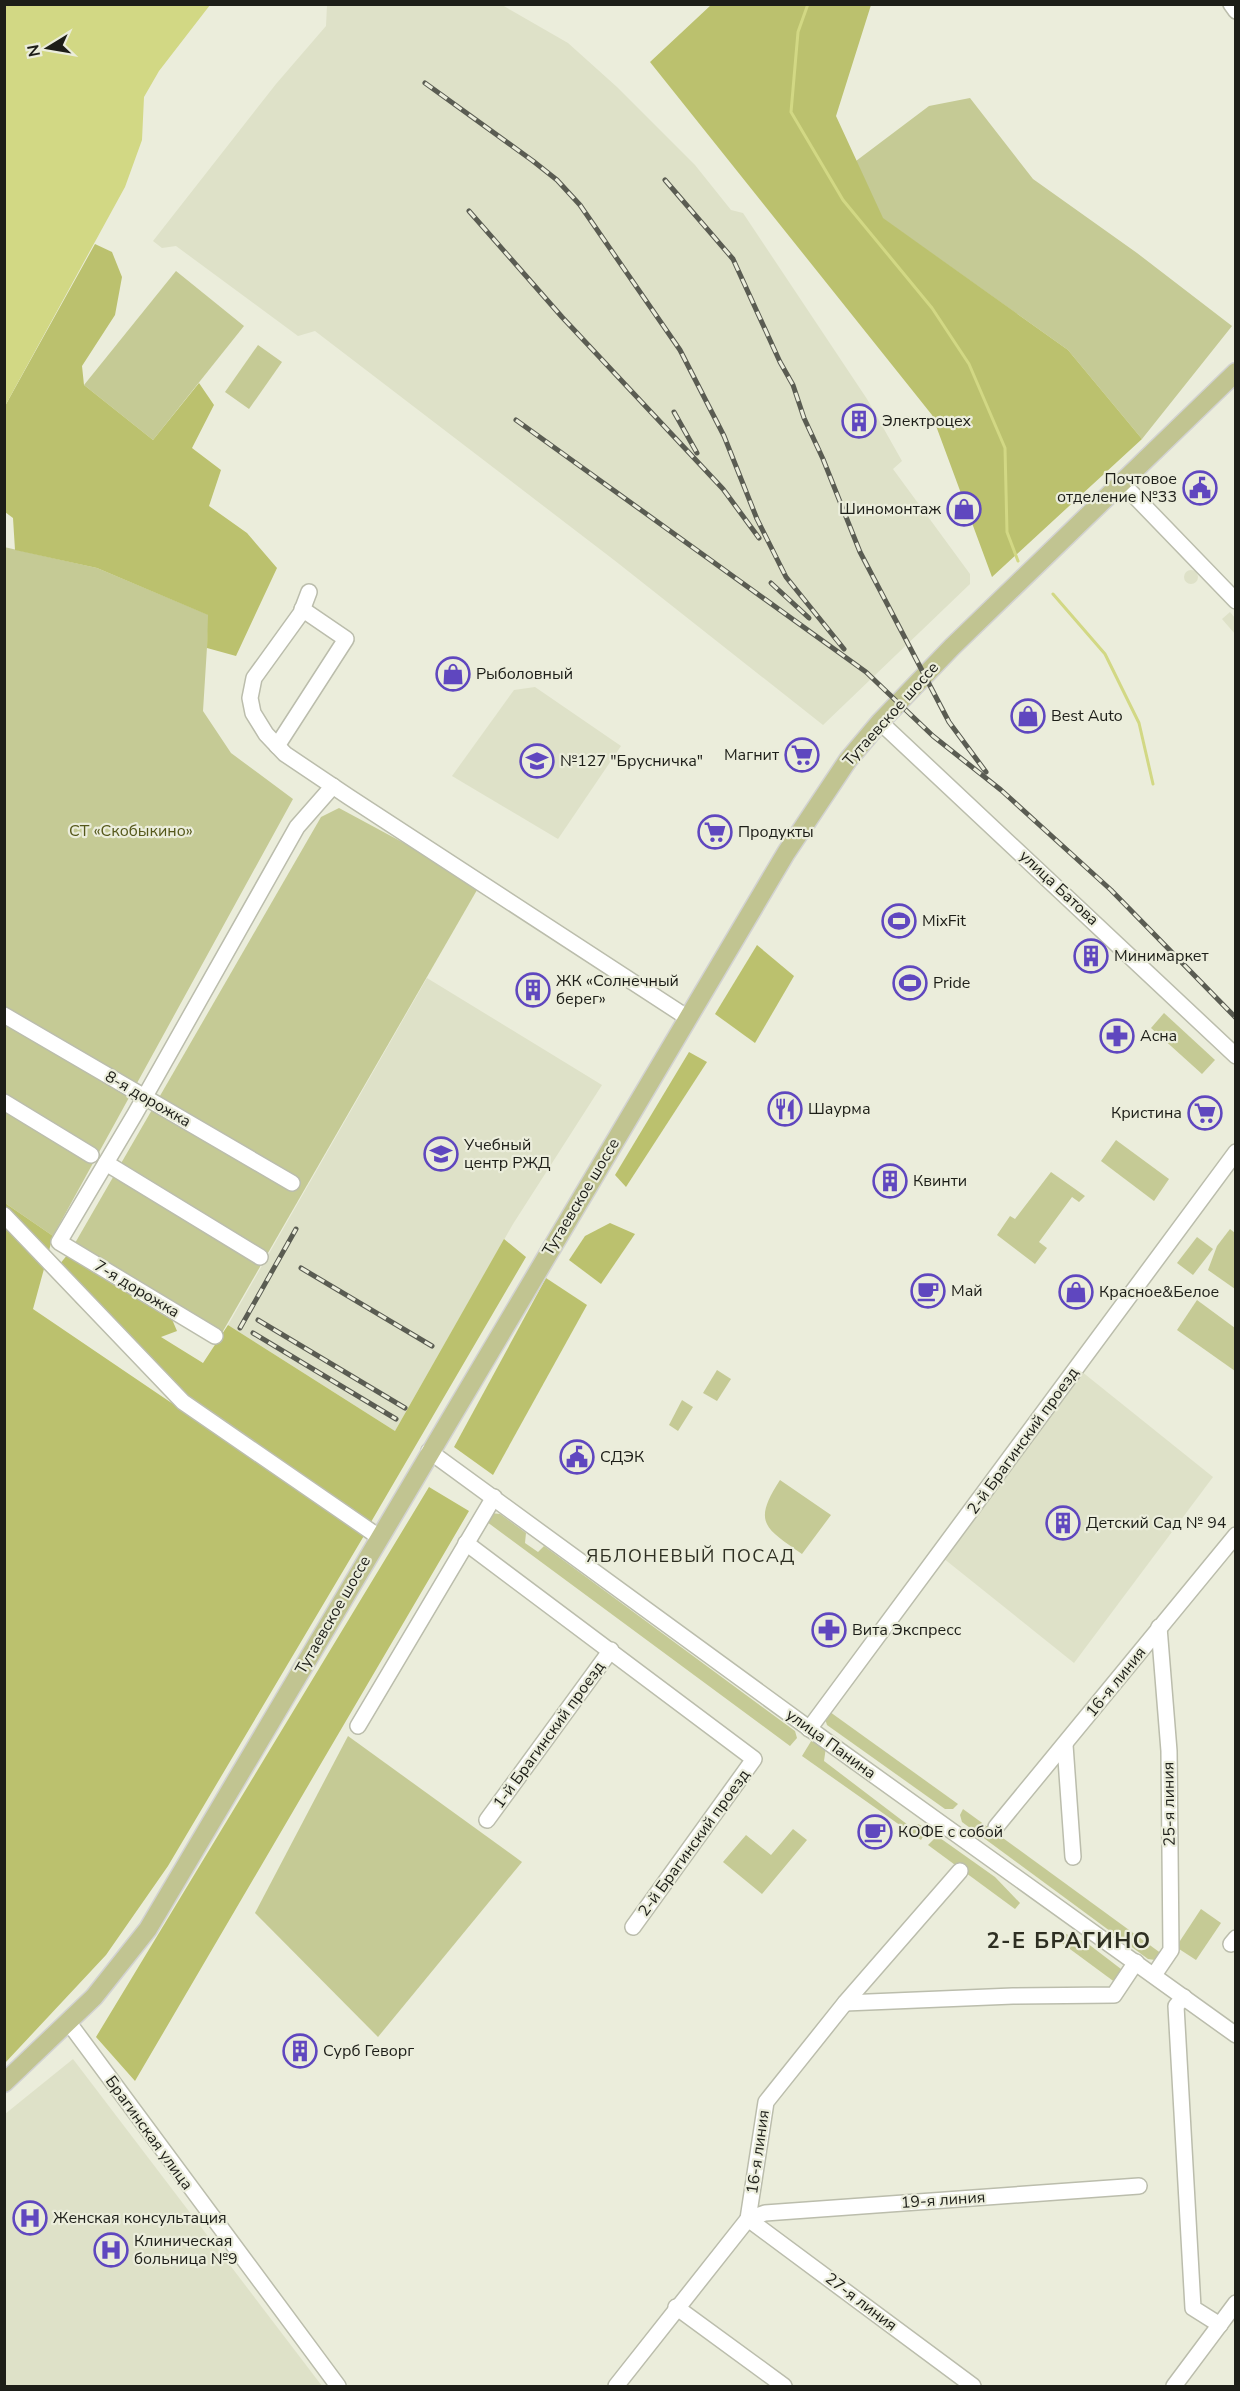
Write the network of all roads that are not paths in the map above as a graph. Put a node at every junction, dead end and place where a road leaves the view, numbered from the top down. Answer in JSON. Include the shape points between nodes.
{"nodes":[{"id":1,"x":1230,"y":4,"type":"edge"},
{"id":2,"x":1236,"y":11,"type":"edge"},
{"id":3,"x":1236,"y":372,"type":"edge"},
{"id":4,"x":1121,"y":482,"type":"junction"},
{"id":5,"x":309,"y":592,"type":"dead end"},
{"id":6,"x":1236,"y":601,"type":"edge"},
{"id":7,"x":303,"y":609,"type":"junction"},
{"id":8,"x":880,"y":722,"type":"junction"},
{"id":9,"x":277,"y":746,"type":"junction"},
{"id":10,"x":333,"y":786,"type":"junction"},
{"id":11,"x":4,"y":1016,"type":"edge"},
{"id":12,"x":688,"y":1018,"type":"junction"},
{"id":13,"x":1236,"y":1056,"type":"edge"},
{"id":14,"x":144,"y":1097,"type":"junction"},
{"id":15,"x":4,"y":1102,"type":"edge"},
{"id":16,"x":1236,"y":1152,"type":"edge"},
{"id":17,"x":91,"y":1155,"type":"dead end"},
{"id":18,"x":106,"y":1163,"type":"junction"},
{"id":19,"x":292,"y":1183,"type":"dead end"},
{"id":20,"x":4,"y":1215,"type":"edge"},
{"id":21,"x":260,"y":1257,"type":"dead end"},
{"id":22,"x":215,"y":1336,"type":"dead end"},
{"id":23,"x":429,"y":1451,"type":"junction"},
{"id":24,"x":494,"y":1497,"type":"junction"},
{"id":25,"x":1236,"y":1535,"type":"edge"},
{"id":26,"x":379,"y":1537,"type":"junction"},
{"id":27,"x":466,"y":1543,"type":"junction"},
{"id":28,"x":1159,"y":1628,"type":"junction"},
{"id":29,"x":611,"y":1650,"type":"junction"},
{"id":30,"x":358,"y":1725,"type":"dead end"},
{"id":31,"x":809,"y":1729,"type":"junction"},
{"id":32,"x":1065,"y":1745,"type":"junction"},
{"id":33,"x":487,"y":1820,"type":"dead end"},
{"id":34,"x":996,"y":1827,"type":"dead end"},
{"id":35,"x":1073,"y":1857,"type":"dead end"},
{"id":36,"x":960,"y":1871,"type":"dead end"},
{"id":37,"x":633,"y":1927,"type":"dead end"},
{"id":38,"x":1136,"y":1962,"type":"junction"},
{"id":39,"x":1154,"y":1975,"type":"junction"},
{"id":40,"x":1184,"y":1996,"type":"junction"},
{"id":41,"x":845,"y":2003,"type":"junction"},
{"id":42,"x":69,"y":2024,"type":"junction"},
{"id":43,"x":1236,"y":2035,"type":"edge"},
{"id":44,"x":4,"y":2083,"type":"edge"},
{"id":45,"x":1139,"y":2186,"type":"dead end"},
{"id":46,"x":748,"y":2218,"type":"junction"},
{"id":47,"x":1236,"y":2303,"type":"edge"},
{"id":48,"x":676,"y":2307,"type":"junction"},
{"id":49,"x":1220,"y":2325,"type":"junction"},
{"id":50,"x":338,"y":2386,"type":"edge"},
{"id":51,"x":616,"y":2386,"type":"edge"},
{"id":52,"x":784,"y":2386,"type":"edge"},
{"id":53,"x":973,"y":2386,"type":"edge"},
{"id":54,"x":1174,"y":2386,"type":"edge"}],
"edges":[{"from":1,"to":2,"type":"street"},
{"from":3,"to":4,"type":"main road","name":"Тутаевское шоссе"},
{"from":4,"to":6,"type":"street"},
{"from":4,"to":8,"type":"main road","name":"Тутаевское шоссе"},
{"from":5,"to":7,"type":"street"},
{"from":7,"to":9,"type":"street","via":[[254,678],[250,698],[253,713]]},
{"from":7,"to":9,"type":"street","via":[[345,639]]},
{"from":8,"to":12,"type":"main road","name":"Тутаевское шоссе","via":[[813,810]]},
{"from":8,"to":13,"type":"street","name":"улица Батова"},
{"from":9,"to":10,"type":"street"},
{"from":10,"to":12,"type":"street"},
{"from":10,"to":14,"type":"street","via":[[297,827]]},
{"from":11,"to":14,"type":"street","name":"8-я дорожка"},
{"from":12,"to":23,"type":"main road","name":"Тутаевское шоссе"},
{"from":14,"to":18,"type":"street"},
{"from":14,"to":19,"type":"street","name":"8-я дорожка"},
{"from":15,"to":17,"type":"street"},
{"from":16,"to":31,"type":"street","name":"2-й Брагинский проезд"},
{"from":18,"to":21,"type":"street"},
{"from":18,"to":22,"type":"street","name":"7-я дорожка","via":[[59,1242]]},
{"from":20,"to":26,"type":"street","via":[[183,1402]]},
{"from":23,"to":24,"type":"street","name":"улица Панина"},
{"from":23,"to":26,"type":"main road","name":"Тутаевское шоссе"},
{"from":24,"to":27,"type":"street"},
{"from":24,"to":31,"type":"street","name":"улица Панина"},
{"from":25,"to":28,"type":"street","name":"16-я линия"},
{"from":26,"to":42,"type":"main road","name":"Тутаевское шоссе","via":[[148,1929]]},
{"from":27,"to":29,"type":"street"},
{"from":27,"to":30,"type":"street"},
{"from":28,"to":32,"type":"street","name":"16-я линия"},
{"from":28,"to":39,"type":"street","name":"25-я линия","via":[[1169,1751],[1171,1950]]},
{"from":29,"to":33,"type":"street","name":"1-й Брагинский проезд"},
{"from":29,"to":37,"type":"street","name":"2-й Брагинский проезд","via":[[754,1759]]},
{"from":31,"to":38,"type":"street","name":"улица Панина"},
{"from":32,"to":34,"type":"street","name":"16-я линия"},
{"from":32,"to":35,"type":"street"},
{"from":36,"to":41,"type":"street","name":"16-я линия"},
{"from":38,"to":39,"type":"street","name":"улица Панина"},
{"from":38,"to":41,"type":"street","via":[[1114,1995]]},
{"from":39,"to":40,"type":"street","name":"улица Панина"},
{"from":40,"to":43,"type":"street","name":"улица Панина"},
{"from":40,"to":49,"type":"street","via":[[1176,2006],[1193,2307]]},
{"from":41,"to":46,"type":"street","name":"16-я линия","via":[[765,2102]]},
{"from":42,"to":44,"type":"main road","name":"Тутаевское шоссе"},
{"from":42,"to":50,"type":"street","name":"Брагинская улица"},
{"from":45,"to":46,"type":"street","name":"19-я линия","via":[[765,2213]]},
{"from":46,"to":48,"type":"street"},
{"from":46,"to":53,"type":"street","name":"27-я линия"},
{"from":47,"to":49,"type":"street"},
{"from":48,"to":51,"type":"street"},
{"from":48,"to":52,"type":"street"},
{"from":49,"to":54,"type":"street"}]}
